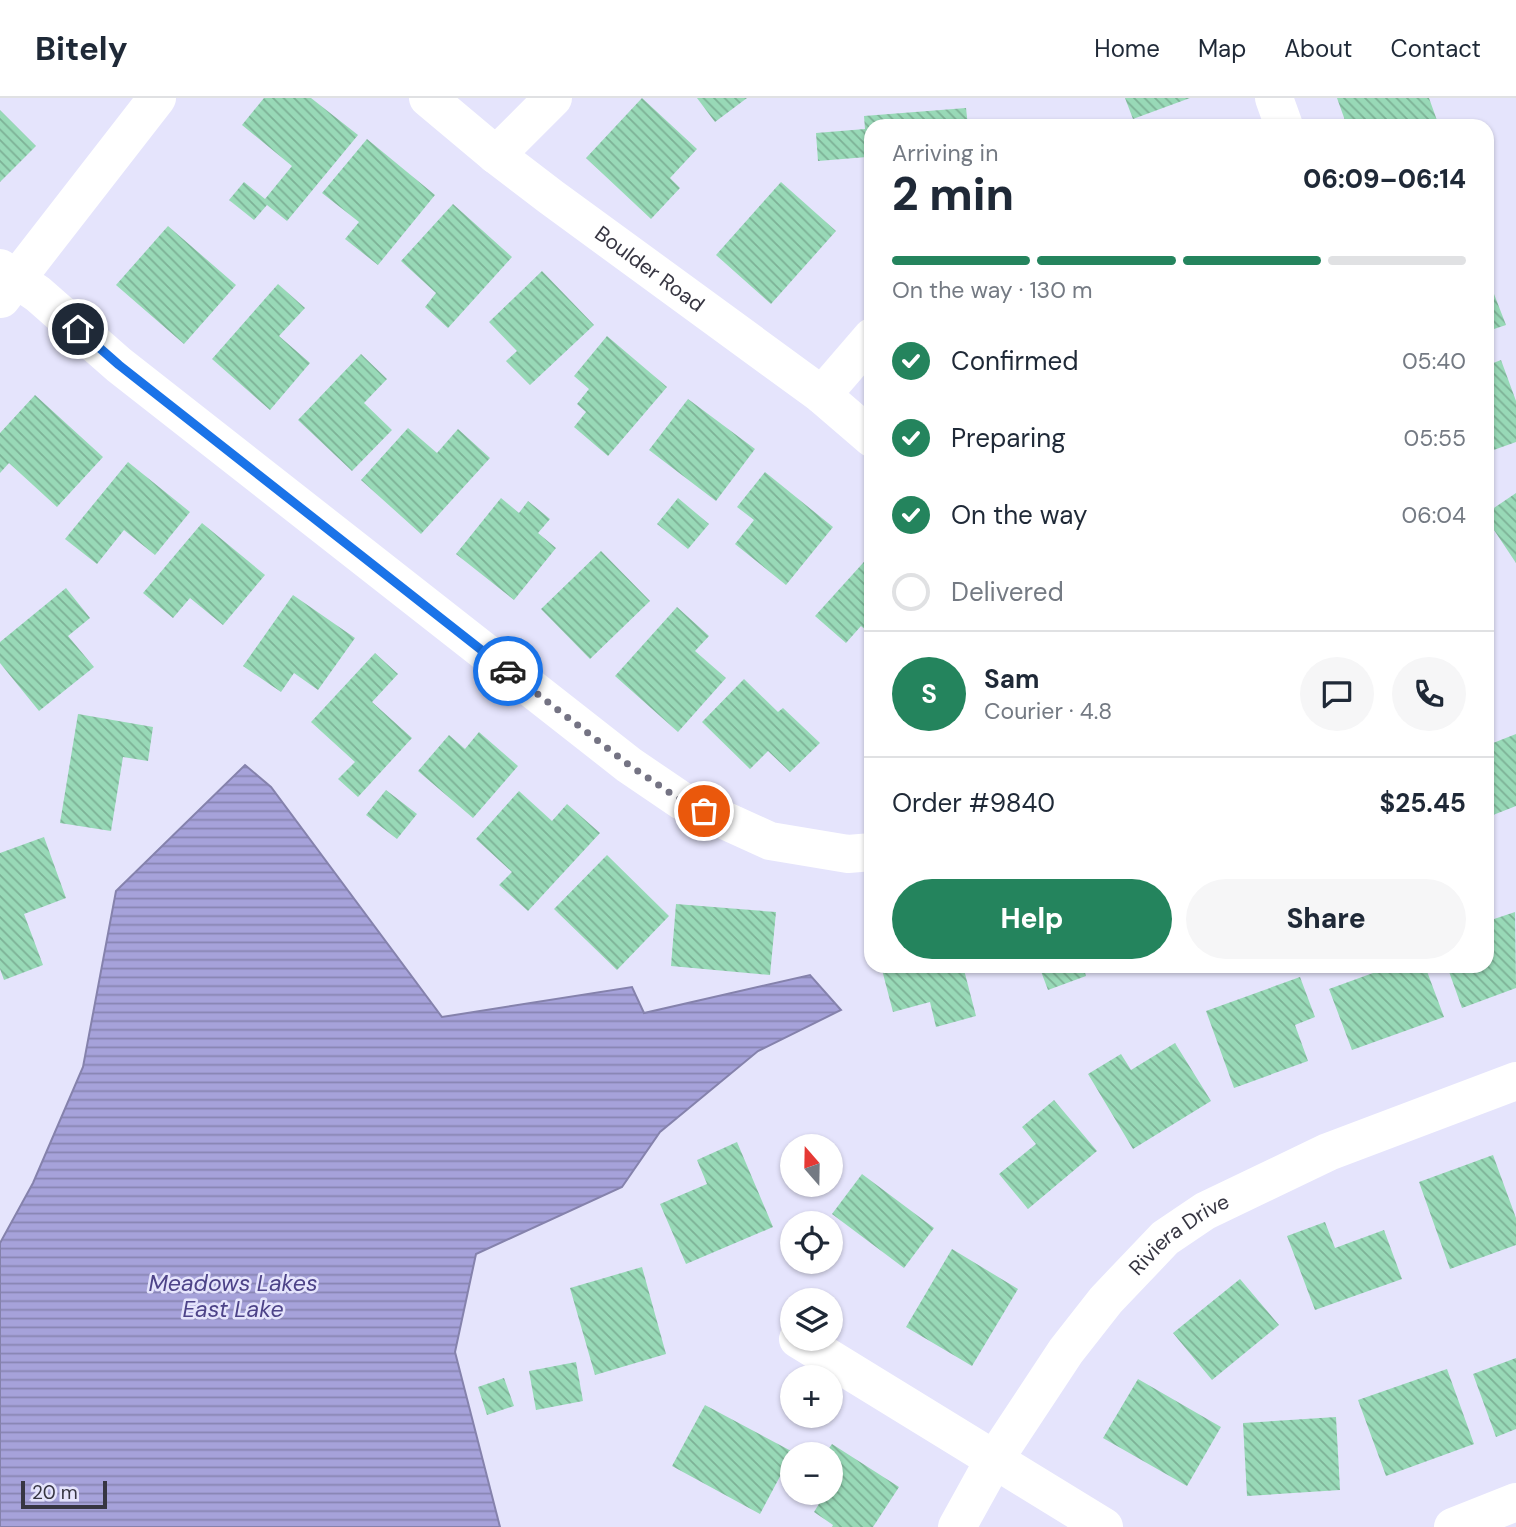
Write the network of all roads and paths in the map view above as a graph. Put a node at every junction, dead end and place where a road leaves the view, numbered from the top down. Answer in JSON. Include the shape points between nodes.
{"nodes":[{"id":1,"x":157,"y":98,"type":"edge"},
{"id":2,"x":428,"y":98,"type":"edge"},
{"id":3,"x":553,"y":98,"type":"edge"},
{"id":4,"x":1274,"y":98,"type":"edge"},
{"id":5,"x":1282,"y":119,"type":"edge"},
{"id":6,"x":496,"y":155,"type":"junction"},
{"id":7,"x":5,"y":283,"type":"edge"},
{"id":8,"x":864,"y":346,"type":"edge"},
{"id":9,"x":822,"y":395,"type":"junction"},
{"id":10,"x":864,"y":431,"type":"edge"},
{"id":11,"x":864,"y":853,"type":"edge"},
{"id":12,"x":1516,"y":1080,"type":"edge"},
{"id":13,"x":817,"y":1351,"type":"edge"},
{"id":14,"x":994,"y":1460,"type":"junction"},
{"id":15,"x":1516,"y":1502,"type":"edge"},
{"id":16,"x":957,"y":1527,"type":"edge"},
{"id":17,"x":1104,"y":1527,"type":"edge"},
{"id":18,"x":1453,"y":1527,"type":"edge"}],
"edges":[{"from":1,"to":7,"type":"street"},
{"from":2,"to":6,"type":"street","name":"Boulder Road"},
{"from":3,"to":6,"type":"street"},
{"from":4,"to":5,"type":"street"},
{"from":6,"to":9,"type":"street","name":"Boulder Road"},
{"from":7,"to":11,"type":"street","via":[[38,293],[119,365],[618,757],[682,801],[770,841]]},
{"from":8,"to":9,"type":"street"},
{"from":9,"to":10,"type":"street","name":"Boulder Road"},
{"from":12,"to":14,"type":"street","name":"Riviera Drive","via":[[1328,1152],[1205,1211],[1165,1238],[1066,1351]]},
{"from":13,"to":14,"type":"street"},
{"from":14,"to":16,"type":"street","name":"Riviera Drive"},
{"from":14,"to":17,"type":"street"},
{"from":15,"to":18,"type":"street"}]}
